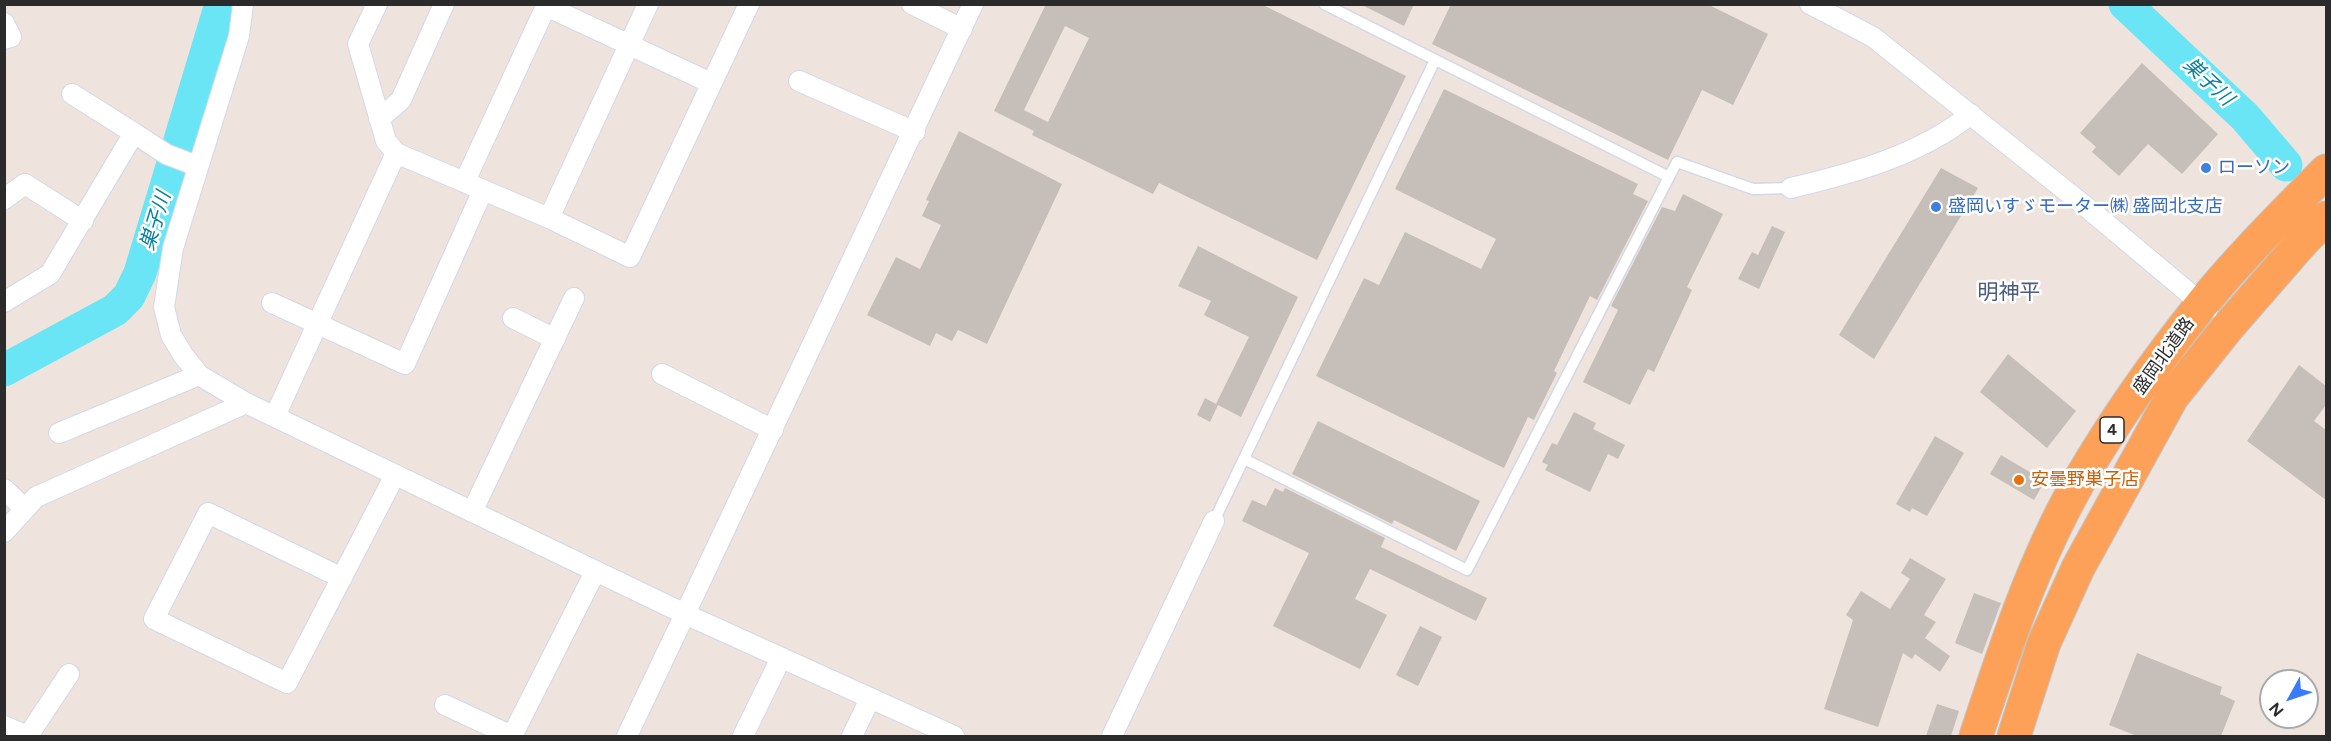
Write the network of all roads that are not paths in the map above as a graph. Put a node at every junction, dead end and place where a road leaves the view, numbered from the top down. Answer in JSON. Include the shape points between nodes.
{"nodes":[{"id":1,"x":243,"y":4,"type":"edge"},
{"id":2,"x":377,"y":4,"type":"edge"},
{"id":3,"x":444,"y":4,"type":"edge"},
{"id":4,"x":648,"y":4,"type":"edge"},
{"id":5,"x":748,"y":4,"type":"edge"},
{"id":6,"x":912,"y":4,"type":"edge"},
{"id":7,"x":973,"y":4,"type":"edge"},
{"id":8,"x":1324,"y":4,"type":"edge"},
{"id":9,"x":1810,"y":4,"type":"edge"},
{"id":10,"x":546,"y":5,"type":"edge"},
{"id":11,"x":4,"y":23,"type":"edge"},
{"id":12,"x":962,"y":29,"type":"junction"},
{"id":13,"x":4,"y":39,"type":"edge"},
{"id":14,"x":629,"y":45,"type":"junction"},
{"id":15,"x":1435,"y":60,"type":"junction"},
{"id":16,"x":799,"y":81,"type":"dead end"},
{"id":17,"x":711,"y":83,"type":"junction"},
{"id":18,"x":72,"y":94,"type":"dead end"},
{"id":19,"x":1971,"y":114,"type":"junction"},
{"id":20,"x":379,"y":120,"type":"junction"},
{"id":21,"x":915,"y":132,"type":"junction"},
{"id":22,"x":134,"y":133,"type":"junction"},
{"id":23,"x":396,"y":153,"type":"junction"},
{"id":24,"x":191,"y":163,"type":"junction"},
{"id":25,"x":2326,"y":171,"type":"edge"},
{"id":26,"x":1669,"y":177,"type":"junction"},
{"id":27,"x":465,"y":181,"type":"junction"},
{"id":28,"x":1791,"y":188,"type":"joint"},
{"id":29,"x":483,"y":190,"type":"junction"},
{"id":30,"x":4,"y":199,"type":"edge"},
{"id":31,"x":549,"y":218,"type":"junction"},
{"id":32,"x":2326,"y":218,"type":"edge"},
{"id":33,"x":82,"y":221,"type":"junction"},
{"id":34,"x":574,"y":298,"type":"dead end"},
{"id":35,"x":4,"y":302,"type":"edge"},
{"id":36,"x":272,"y":303,"type":"dead end"},
{"id":37,"x":2202,"y":304,"type":"junction"},
{"id":38,"x":513,"y":318,"type":"dead end"},
{"id":39,"x":319,"y":324,"type":"junction"},
{"id":40,"x":2228,"y":327,"type":"junction"},
{"id":41,"x":555,"y":339,"type":"junction"},
{"id":42,"x":662,"y":374,"type":"dead end"},
{"id":43,"x":198,"y":375,"type":"junction"},
{"id":44,"x":246,"y":403,"type":"junction"},
{"id":45,"x":275,"y":416,"type":"junction"},
{"id":46,"x":773,"y":430,"type":"junction"},
{"id":47,"x":58,"y":433,"type":"dead end"},
{"id":48,"x":1244,"y":459,"type":"junction"},
{"id":49,"x":395,"y":475,"type":"junction"},
{"id":50,"x":4,"y":489,"type":"edge"},
{"id":51,"x":26,"y":509,"type":"junction"},
{"id":52,"x":472,"y":512,"type":"junction"},
{"id":53,"x":1214,"y":521,"type":"joint"},
{"id":54,"x":4,"y":532,"type":"edge"},
{"id":55,"x":595,"y":572,"type":"junction"},
{"id":56,"x":342,"y":578,"type":"junction"},
{"id":57,"x":685,"y":614,"type":"junction"},
{"id":58,"x":781,"y":658,"type":"junction"},
{"id":59,"x":69,"y":674,"type":"dead end"},
{"id":60,"x":870,"y":699,"type":"junction"},
{"id":61,"x":445,"y":705,"type":"dead end"},
{"id":62,"x":4,"y":726,"type":"edge"},
{"id":63,"x":28,"y":736,"type":"edge"},
{"id":64,"x":512,"y":736,"type":"edge"},
{"id":65,"x":627,"y":736,"type":"edge"},
{"id":66,"x":744,"y":736,"type":"edge"},
{"id":67,"x":852,"y":736,"type":"edge"},
{"id":68,"x":954,"y":736,"type":"edge"},
{"id":69,"x":1112,"y":736,"type":"edge"},
{"id":70,"x":1976,"y":736,"type":"edge"},
{"id":71,"x":2014,"y":736,"type":"edge"}],
"edges":[{"from":1,"to":24,"type":"street","via":[[239,36]]},
{"from":2,"to":20,"type":"street","via":[[358,45]]},
{"from":3,"to":20,"type":"street","via":[[401,100]]},
{"from":4,"to":14,"type":"street"},
{"from":5,"to":17,"type":"street"},
{"from":6,"to":12,"type":"street"},
{"from":7,"to":12,"type":"street"},
{"from":8,"to":15,"type":"lane"},
{"from":9,"to":19,"type":"street","via":[[1873,37]]},
{"from":10,"to":14,"type":"street"},
{"from":10,"to":27,"type":"street"},
{"from":11,"to":13,"type":"street","via":[[11,37]]},
{"from":12,"to":21,"type":"street"},
{"from":14,"to":17,"type":"street"},
{"from":14,"to":31,"type":"street"},
{"from":15,"to":26,"type":"lane"},
{"from":15,"to":48,"type":"lane"},
{"from":16,"to":21,"type":"street"},
{"from":17,"to":31,"type":"street","via":[[630,257]]},
{"from":18,"to":22,"type":"street"},
{"from":19,"to":28,"type":"street","via":[[1951,130],[1863,170]]},
{"from":19,"to":37,"type":"street"},
{"from":20,"to":23,"type":"street","via":[[386,141]]},
{"from":21,"to":46,"type":"street"},
{"from":22,"to":24,"type":"street","via":[[166,154]]},
{"from":22,"to":33,"type":"street"},
{"from":23,"to":27,"type":"street"},
{"from":23,"to":39,"type":"street"},
{"from":24,"to":43,"type":"street","via":[[164,307],[171,335]]},
{"from":25,"to":37,"type":"highway","name":"盛岡北道路","number":"4"},
{"from":26,"to":28,"type":"lane","via":[[1677,162],[1753,189]]},
{"from":26,"to":48,"type":"lane","via":[[1467,570]]},
{"from":27,"to":29,"type":"street"},
{"from":29,"to":31,"type":"street"},
{"from":29,"to":39,"type":"street","via":[[405,364]]},
{"from":30,"to":33,"type":"street","via":[[25,184]]},
{"from":32,"to":40,"type":"highway","name":"盛岡北道路","number":"4"},
{"from":33,"to":35,"type":"street","via":[[50,274]]},
{"from":34,"to":41,"type":"street"},
{"from":36,"to":39,"type":"street"},
{"from":37,"to":40,"type":"street"},
{"from":37,"to":70,"type":"highway","name":"盛岡北道路","number":"4","via":[[2125,410],[2077,485],[2013,626]]},
{"from":38,"to":41,"type":"street"},
{"from":39,"to":45,"type":"street"},
{"from":40,"to":71,"type":"highway","name":"盛岡北道路","number":"4","via":[[2172,397],[2078,568],[2044,643]]},
{"from":41,"to":52,"type":"street"},
{"from":42,"to":46,"type":"street"},
{"from":43,"to":44,"type":"street"},
{"from":43,"to":47,"type":"street"},
{"from":44,"to":45,"type":"street"},
{"from":44,"to":51,"type":"street","via":[[36,497]]},
{"from":45,"to":49,"type":"street"},
{"from":46,"to":57,"type":"street"},
{"from":48,"to":53,"type":"lane"},
{"from":49,"to":52,"type":"street"},
{"from":49,"to":56,"type":"street"},
{"from":50,"to":51,"type":"street"},
{"from":51,"to":54,"type":"street"},
{"from":52,"to":55,"type":"street"},
{"from":53,"to":69,"type":"street"},
{"from":55,"to":57,"type":"street"},
{"from":55,"to":64,"type":"street"},
{"from":56,"to":56,"type":"street","via":[[288,683],[154,619],[208,513]]},
{"from":57,"to":58,"type":"street"},
{"from":57,"to":65,"type":"street"},
{"from":58,"to":60,"type":"street"},
{"from":58,"to":66,"type":"street"},
{"from":59,"to":63,"type":"street"},
{"from":60,"to":67,"type":"street"},
{"from":60,"to":68,"type":"street"},
{"from":61,"to":64,"type":"street"},
{"from":62,"to":63,"type":"street"}]}
